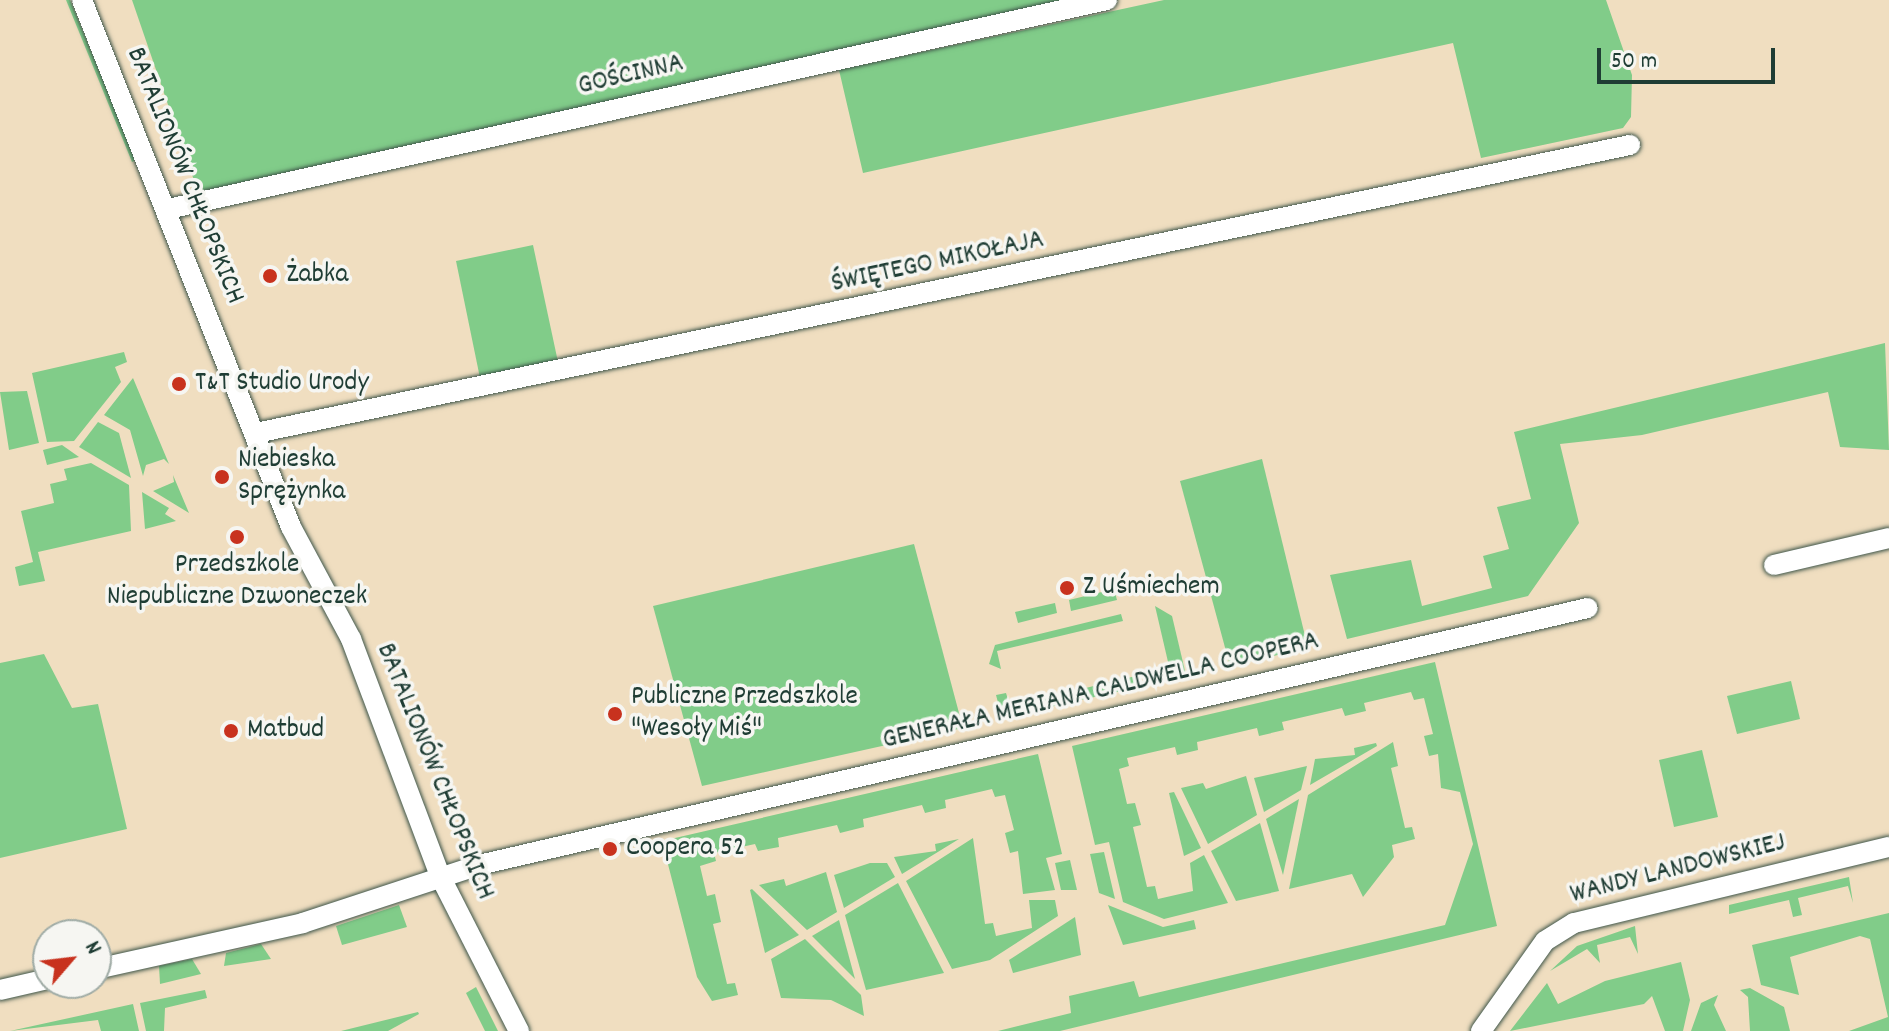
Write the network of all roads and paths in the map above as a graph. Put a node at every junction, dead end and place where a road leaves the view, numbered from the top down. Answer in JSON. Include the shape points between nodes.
{"nodes":[{"id":1,"x":82,"y":0,"type":"edge"},
{"id":2,"x":1107,"y":0,"type":"edge"},
{"id":3,"x":1630,"y":145,"type":"dead end"},
{"id":4,"x":168,"y":209,"type":"junction"},
{"id":5,"x":256,"y":433,"type":"junction"},
{"id":6,"x":1889,"y":538,"type":"edge"},
{"id":7,"x":1774,"y":565,"type":"dead end"},
{"id":8,"x":1588,"y":608,"type":"dead end"},
{"id":9,"x":1889,"y":847,"type":"edge"},
{"id":10,"x":441,"y":878,"type":"junction"},
{"id":11,"x":112,"y":965,"type":"edge"},
{"id":12,"x":32,"y":983,"type":"edge"},
{"id":13,"x":0,"y":990,"type":"edge"},
{"id":14,"x":519,"y":1031,"type":"edge"},
{"id":15,"x":1481,"y":1031,"type":"edge"}],
"edges":[{"from":1,"to":4,"type":"street","name":"BATALIONÓW CHŁOPSKICH"},
{"from":2,"to":4,"type":"street","name":"GOŚCINNA"},
{"from":3,"to":5,"type":"street","name":"ŚWIĘTEGO MIKOŁAJA"},
{"from":4,"to":5,"type":"street","name":"BATALIONÓW CHŁOPSKICH"},
{"from":5,"to":10,"type":"street","name":"BATALIONÓW CHŁOPSKICH","via":[[291,527],[351,639]]},
{"from":6,"to":7,"type":"street"},
{"from":8,"to":10,"type":"street","name":"GENERAŁA MERIANA CALDWELLA COOPERA"},
{"from":9,"to":15,"type":"street","name":"WANDY LANDOWSKIEJ","via":[[1574,923],[1545,941]]},
{"from":10,"to":11,"type":"street","name":"GENERAŁA MERIANA CALDWELLA COOPERA","via":[[303,923]]},
{"from":10,"to":14,"type":"street","name":"BATALIONÓW CHŁOPSKICH"},
{"from":12,"to":13,"type":"street"}]}
